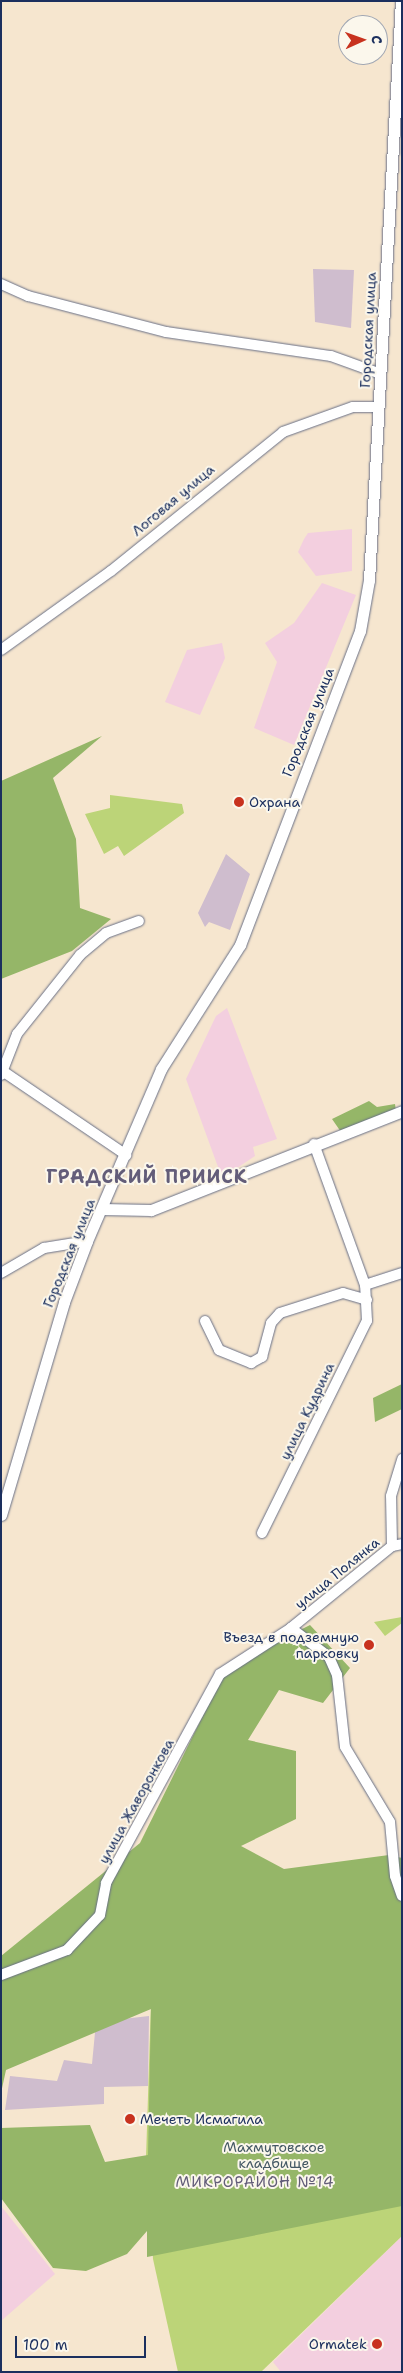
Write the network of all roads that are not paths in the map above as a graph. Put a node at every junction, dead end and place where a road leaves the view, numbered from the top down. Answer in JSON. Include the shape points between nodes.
{"nodes":[{"id":1,"x":401,"y":1,"type":"edge"},
{"id":2,"x":1,"y":284,"type":"edge"},
{"id":3,"x":380,"y":374,"type":"junction"},
{"id":4,"x":379,"y":407,"type":"junction"},
{"id":5,"x":1,"y":650,"type":"edge"},
{"id":6,"x":139,"y":921,"type":"dead end"},
{"id":7,"x":3,"y":1074,"type":"edge"},
{"id":8,"x":402,"y":1111,"type":"edge"},
{"id":9,"x":314,"y":1144,"type":"junction"},
{"id":10,"x":126,"y":1155,"type":"junction"},
{"id":11,"x":102,"y":1209,"type":"junction"},
{"id":12,"x":87,"y":1241,"type":"junction"},
{"id":13,"x":1,"y":1273,"type":"edge"},
{"id":14,"x":402,"y":1273,"type":"edge"},
{"id":15,"x":365,"y":1284,"type":"junction"},
{"id":16,"x":367,"y":1300,"type":"junction"},
{"id":17,"x":205,"y":1321,"type":"dead end"},
{"id":18,"x":402,"y":1458,"type":"edge"},
{"id":19,"x":1,"y":1515,"type":"edge"},
{"id":20,"x":262,"y":1533,"type":"dead end"},
{"id":21,"x":397,"y":1545,"type":"edge"},
{"id":22,"x":291,"y":1628,"type":"junction"},
{"id":23,"x":402,"y":1896,"type":"edge"},
{"id":24,"x":1,"y":1975,"type":"edge"}],
"edges":[{"from":1,"to":3,"type":"street","name":"Городская улица"},
{"from":2,"to":3,"type":"street","via":[[28,296],[166,332],[331,356]]},
{"from":3,"to":4,"type":"street","name":"Городская улица"},
{"from":4,"to":5,"type":"street","name":"Логовая улица","via":[[353,407],[283,432],[111,570]]},
{"from":4,"to":10,"type":"street","name":"Городская улица","via":[[369,580],[360,631],[240,945],[161,1069]]},
{"from":6,"to":7,"type":"street","via":[[106,933],[80,955],[17,1034]]},
{"from":7,"to":10,"type":"street"},
{"from":8,"to":9,"type":"street"},
{"from":9,"to":11,"type":"street","via":[[151,1210]]},
{"from":9,"to":15,"type":"street","name":"улица Кудрина"},
{"from":10,"to":11,"type":"street","name":"Городская улица"},
{"from":11,"to":12,"type":"street","name":"Городская улица"},
{"from":12,"to":13,"type":"street","via":[[44,1248]]},
{"from":12,"to":19,"type":"street","name":"Городская улица","via":[[64,1302]]},
{"from":14,"to":15,"type":"street"},
{"from":15,"to":16,"type":"street","name":"улица Кудрина"},
{"from":16,"to":17,"type":"street","via":[[342,1293],[280,1314],[271,1323],[262,1357],[251,1363],[215,1347]]},
{"from":16,"to":20,"type":"street","name":"улица Кудрина","via":[[367,1320]]},
{"from":18,"to":21,"type":"street","via":[[391,1496]]},
{"from":21,"to":22,"type":"street","name":"улица Полянка"},
{"from":22,"to":23,"type":"street","via":[[329,1657],[337,1674],[345,1747],[390,1822],[395,1876]]},
{"from":22,"to":24,"type":"street","name":"улица Жаворонкова","via":[[220,1674],[106,1883],[100,1914],[67,1950]]}]}
